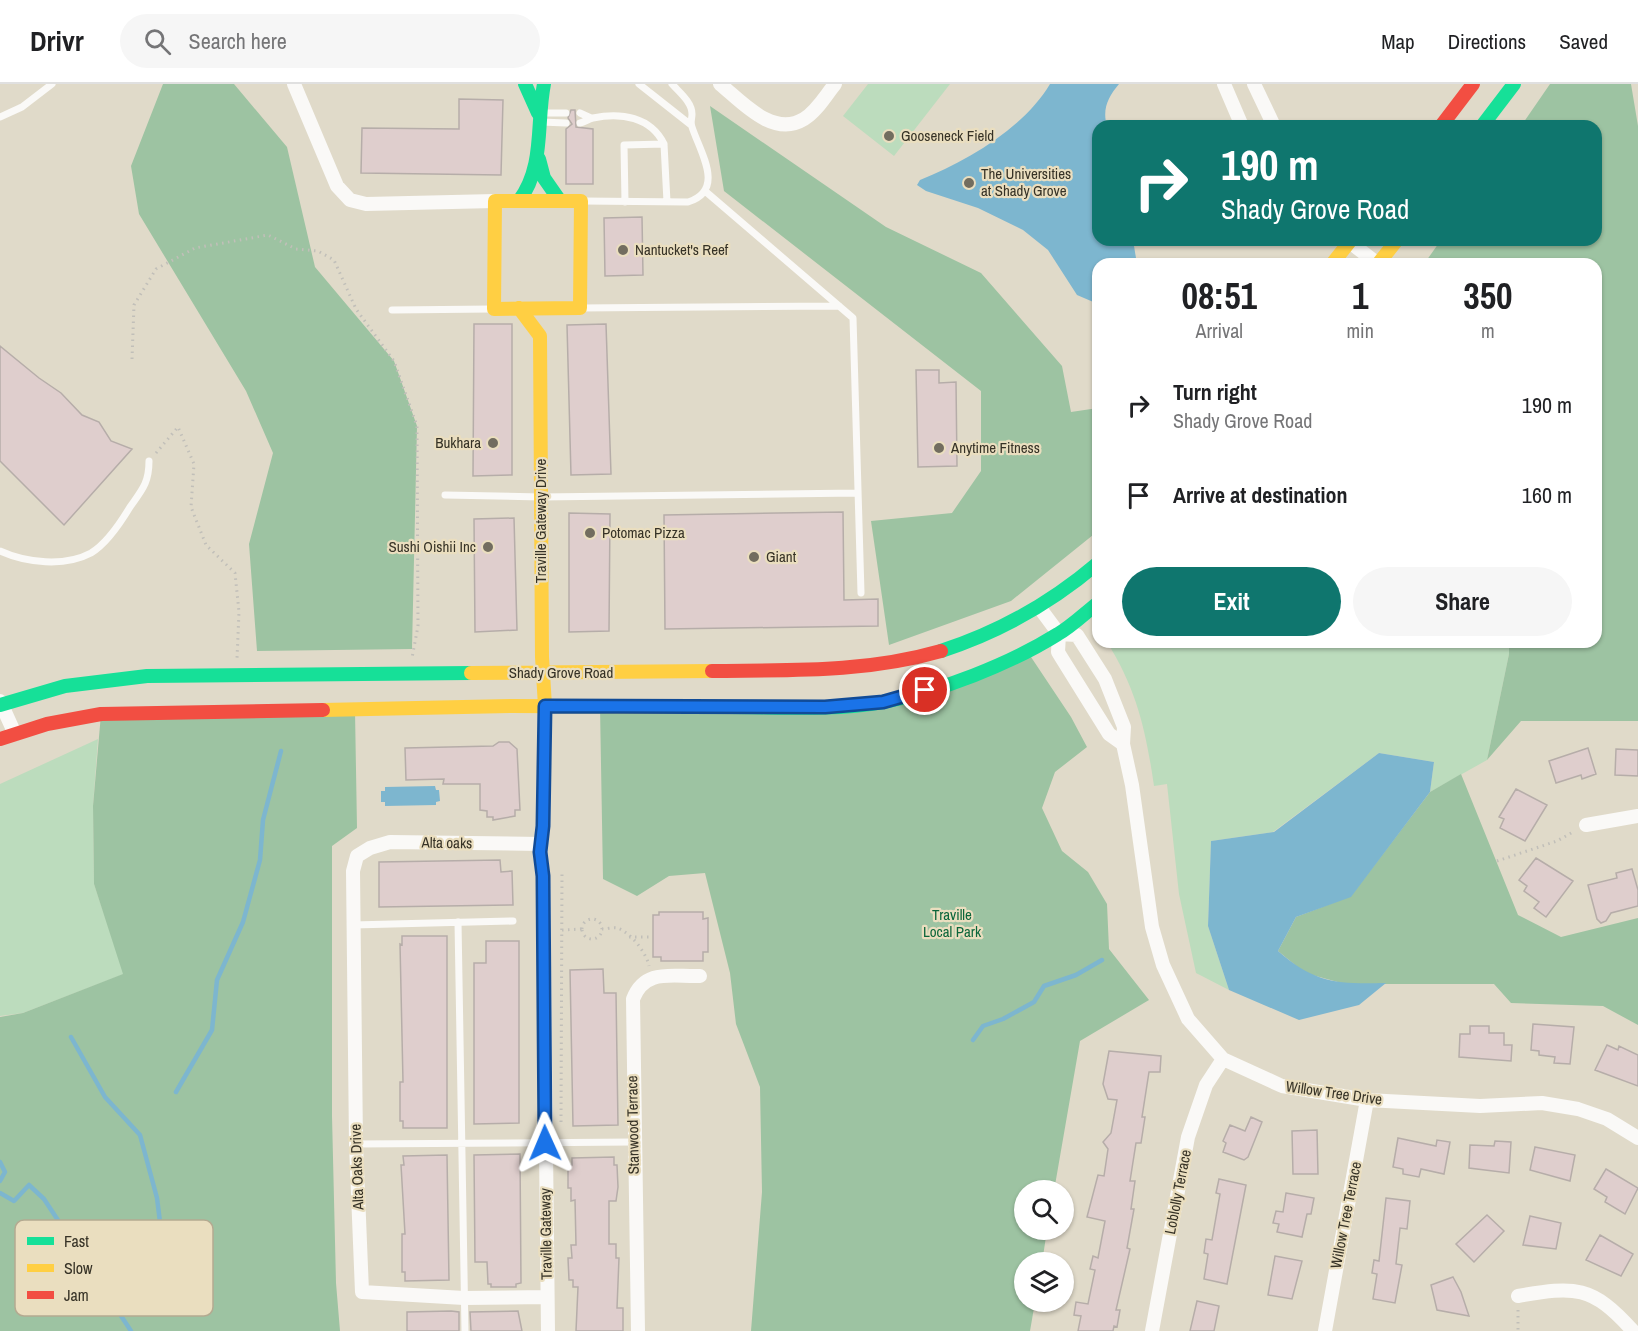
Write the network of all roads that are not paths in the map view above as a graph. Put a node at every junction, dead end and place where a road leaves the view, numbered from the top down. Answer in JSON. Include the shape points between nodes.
{"nodes":[{"id":1,"x":52,"y":84,"type":"edge"},
{"id":2,"x":294,"y":84,"type":"edge"},
{"id":3,"x":525,"y":84,"type":"edge"},
{"id":4,"x":544,"y":84,"type":"edge"},
{"id":5,"x":639,"y":84,"type":"edge"},
{"id":6,"x":672,"y":84,"type":"edge"},
{"id":7,"x":720,"y":84,"type":"edge"},
{"id":8,"x":835,"y":84,"type":"edge"},
{"id":9,"x":1224,"y":84,"type":"edge"},
{"id":10,"x":1254,"y":84,"type":"edge"},
{"id":11,"x":1473,"y":84,"type":"edge"},
{"id":12,"x":1514,"y":84,"type":"edge"},
{"id":13,"x":566,"y":113,"type":"dead end"},
{"id":14,"x":580,"y":113,"type":"dead end"},
{"id":15,"x":0,"y":117,"type":"edge"},
{"id":16,"x":538,"y":118,"type":"junction"},
{"id":17,"x":591,"y":118,"type":"junction"},
{"id":18,"x":1239,"y":120,"type":"edge"},
{"id":19,"x":1271,"y":120,"type":"edge"},
{"id":20,"x":1446,"y":120,"type":"edge"},
{"id":21,"x":1487,"y":120,"type":"edge"},
{"id":22,"x":566,"y":123,"type":"dead end"},
{"id":23,"x":580,"y":123,"type":"dead end"},
{"id":24,"x":691,"y":125,"type":"junction"},
{"id":25,"x":664,"y":144,"type":"junction"},
{"id":26,"x":538,"y":157,"type":"junction"},
{"id":27,"x":705,"y":191,"type":"junction"},
{"id":28,"x":495,"y":201,"type":"junction"},
{"id":29,"x":519,"y":201,"type":"junction"},
{"id":30,"x":560,"y":201,"type":"junction"},
{"id":31,"x":581,"y":201,"type":"junction"},
{"id":32,"x":625,"y":202,"type":"junction"},
{"id":33,"x":667,"y":202,"type":"junction"},
{"id":34,"x":1355,"y":246,"type":"edge"},
{"id":35,"x":1370,"y":258,"type":"edge"},
{"id":36,"x":838,"y":306,"type":"junction"},
{"id":37,"x":519,"y":308,"type":"junction"},
{"id":38,"x":561,"y":308,"type":"junction"},
{"id":39,"x":580,"y":308,"type":"junction"},
{"id":40,"x":494,"y":309,"type":"junction"},
{"id":41,"x":392,"y":310,"type":"dead end"},
{"id":42,"x":540,"y":336,"type":"junction"},
{"id":43,"x":149,"y":461,"type":"road end"},
{"id":44,"x":857,"y":493,"type":"junction"},
{"id":45,"x":445,"y":495,"type":"dead end"},
{"id":46,"x":541,"y":497,"type":"junction"},
{"id":47,"x":0,"y":551,"type":"edge"},
{"id":48,"x":1092,"y":568,"type":"edge"},
{"id":49,"x":861,"y":593,"type":"dead end"},
{"id":50,"x":1039,"y":607,"type":"junction"},
{"id":51,"x":1092,"y":608,"type":"edge"},
{"id":52,"x":1059,"y":634,"type":"junction"},
{"id":53,"x":543,"y":674,"type":"junction"},
{"id":54,"x":1,"y":703,"type":"edge"},
{"id":55,"x":545,"y":706,"type":"junction"},
{"id":56,"x":15,"y":734,"type":"junction"},
{"id":57,"x":0,"y":740,"type":"edge"},
{"id":58,"x":1123,"y":744,"type":"junction"},
{"id":59,"x":1638,"y":816,"type":"edge"},
{"id":60,"x":1586,"y":825,"type":"road end"},
{"id":61,"x":541,"y":844,"type":"junction"},
{"id":62,"x":357,"y":856,"type":"joint"},
{"id":63,"x":513,"y":921,"type":"dead end"},
{"id":64,"x":458,"y":922,"type":"junction"},
{"id":65,"x":353,"y":925,"type":"junction"},
{"id":66,"x":700,"y":976,"type":"dead end"},
{"id":67,"x":1223,"y":1059,"type":"junction"},
{"id":68,"x":1367,"y":1100,"type":"junction"},
{"id":69,"x":1638,"y":1138,"type":"edge"},
{"id":70,"x":633,"y":1142,"type":"junction"},
{"id":71,"x":461,"y":1143,"type":"junction"},
{"id":72,"x":545,"y":1143,"type":"junction"},
{"id":73,"x":356,"y":1144,"type":"junction"},
{"id":74,"x":1518,"y":1296,"type":"road end"},
{"id":75,"x":547,"y":1297,"type":"junction"},
{"id":76,"x":464,"y":1298,"type":"junction"},
{"id":77,"x":465,"y":1331,"type":"edge"},
{"id":78,"x":548,"y":1331,"type":"edge"},
{"id":79,"x":638,"y":1331,"type":"edge"},
{"id":80,"x":1152,"y":1331,"type":"edge"},
{"id":81,"x":1325,"y":1331,"type":"edge"},
{"id":82,"x":1633,"y":1331,"type":"edge"}],
"edges":[{"from":1,"to":15,"type":"lane","via":[[22,107]]},
{"from":2,"to":28,"type":"street","via":[[337,186],[350,200],[366,204]]},
{"from":3,"to":16,"type":"main road"},
{"from":4,"to":16,"type":"main road"},
{"from":5,"to":24,"type":"lane"},
{"from":6,"to":24,"type":"lane","via":[[693,111]]},
{"from":7,"to":8,"type":"street","via":[[764,118],[786,124],[804,119]]},
{"from":9,"to":18,"type":"street"},
{"from":10,"to":19,"type":"street"},
{"from":11,"to":20,"type":"main road"},
{"from":12,"to":21,"type":"main road"},
{"from":13,"to":16,"type":"lane"},
{"from":14,"to":17,"type":"lane"},
{"from":16,"to":22,"type":"lane"},
{"from":16,"to":26,"type":"main road"},
{"from":17,"to":23,"type":"lane"},
{"from":17,"to":25,"type":"lane","via":[[632,116],[659,133]]},
{"from":24,"to":27,"type":"lane","via":[[708,174]]},
{"from":25,"to":32,"type":"lane","via":[[624,145]]},
{"from":25,"to":33,"type":"lane"},
{"from":26,"to":29,"type":"main road","via":[[533,181]]},
{"from":26,"to":30,"type":"main road","via":[[544,178]]},
{"from":27,"to":33,"type":"lane","via":[[688,202]]},
{"from":27,"to":36,"type":"lane"},
{"from":28,"to":29,"type":"main road"},
{"from":28,"to":40,"type":"main road"},
{"from":29,"to":30,"type":"main road"},
{"from":30,"to":31,"type":"main road"},
{"from":31,"to":32,"type":"lane"},
{"from":31,"to":39,"type":"main road"},
{"from":32,"to":33,"type":"lane"},
{"from":34,"to":35,"type":"street"},
{"from":36,"to":39,"type":"lane"},
{"from":36,"to":44,"type":"lane","via":[[853,318]]},
{"from":37,"to":38,"type":"main road"},
{"from":37,"to":40,"type":"main road"},
{"from":37,"to":42,"type":"main road"},
{"from":38,"to":39,"type":"main road"},
{"from":38,"to":42,"type":"main road","via":[[547,321]]},
{"from":40,"to":41,"type":"lane"},
{"from":42,"to":46,"type":"main road","name":"Traville Gateway Drive"},
{"from":43,"to":47,"type":"lane","via":[[149,478],[120,524],[92,552],[56,562]]},
{"from":44,"to":46,"type":"lane"},
{"from":44,"to":49,"type":"lane"},
{"from":45,"to":46,"type":"lane"},
{"from":46,"to":53,"type":"main road","name":"Traville Gateway Drive"},
{"from":48,"to":50,"type":"main road","name":"Shady Grove Road"},
{"from":50,"to":52,"type":"street","name":"Willow Tree Drive"},
{"from":50,"to":53,"type":"main road","name":"Shady Grove Road","via":[[1002,628],[917,658],[844,670]]},
{"from":51,"to":52,"type":"main road"},
{"from":52,"to":55,"type":"main road","via":[[1005,661],[883,702],[825,707]]},
{"from":52,"to":58,"type":"street","name":"Willow Tree Drive","via":[[1058,652],[1109,734]]},
{"from":52,"to":58,"type":"street","name":"Willow Tree Drive","via":[[1077,635],[1105,679],[1124,727]]},
{"from":53,"to":54,"type":"main road","name":"Shady Grove Road","via":[[147,676],[66,687]]},
{"from":53,"to":55,"type":"main road","name":"Traville Gateway Drive"},
{"from":54,"to":56,"type":"street"},
{"from":55,"to":56,"type":"main road","via":[[101,714]]},
{"from":55,"to":61,"type":"street","name":"Traville Gateway"},
{"from":56,"to":57,"type":"main road"},
{"from":58,"to":67,"type":"street","name":"Willow Tree Drive","via":[[1152,927],[1163,965],[1188,1019]]},
{"from":59,"to":60,"type":"street"},
{"from":61,"to":62,"type":"street","name":"Alta oaks","via":[[390,842]]},
{"from":61,"to":72,"type":"street","name":"Traville Gateway"},
{"from":62,"to":65,"type":"street","name":"Alta Oaks Drive","via":[[353,871]]},
{"from":63,"to":64,"type":"lane"},
{"from":64,"to":65,"type":"lane"},
{"from":64,"to":71,"type":"lane"},
{"from":65,"to":73,"type":"street","name":"Alta Oaks Drive"},
{"from":66,"to":70,"type":"street","name":"Stanwood Terrace","via":[[651,977],[638,986],[633,999]]},
{"from":67,"to":68,"type":"street","name":"Willow Tree Drive","via":[[1282,1086]]},
{"from":67,"to":80,"type":"street","name":"Loblolly Terrace","via":[[1206,1085],[1188,1137]]},
{"from":68,"to":69,"type":"street","name":"Willow Tree Drive","via":[[1480,1106],[1542,1103],[1607,1119]]},
{"from":68,"to":81,"type":"street","name":"Willow Tree Terrace"},
{"from":70,"to":72,"type":"lane"},
{"from":70,"to":79,"type":"street","name":"Stanwood Terrace"},
{"from":71,"to":72,"type":"lane"},
{"from":71,"to":73,"type":"lane"},
{"from":71,"to":76,"type":"lane"},
{"from":72,"to":75,"type":"street","name":"Traville Gateway"},
{"from":73,"to":76,"type":"street","name":"Alta Oaks Drive","via":[[362,1292]]},
{"from":74,"to":82,"type":"street","via":[[1578,1290],[1611,1310]]},
{"from":75,"to":76,"type":"street","name":"Alta Oaks Drive"},
{"from":75,"to":78,"type":"street","name":"Traville Gateway"},
{"from":76,"to":77,"type":"lane"}]}
